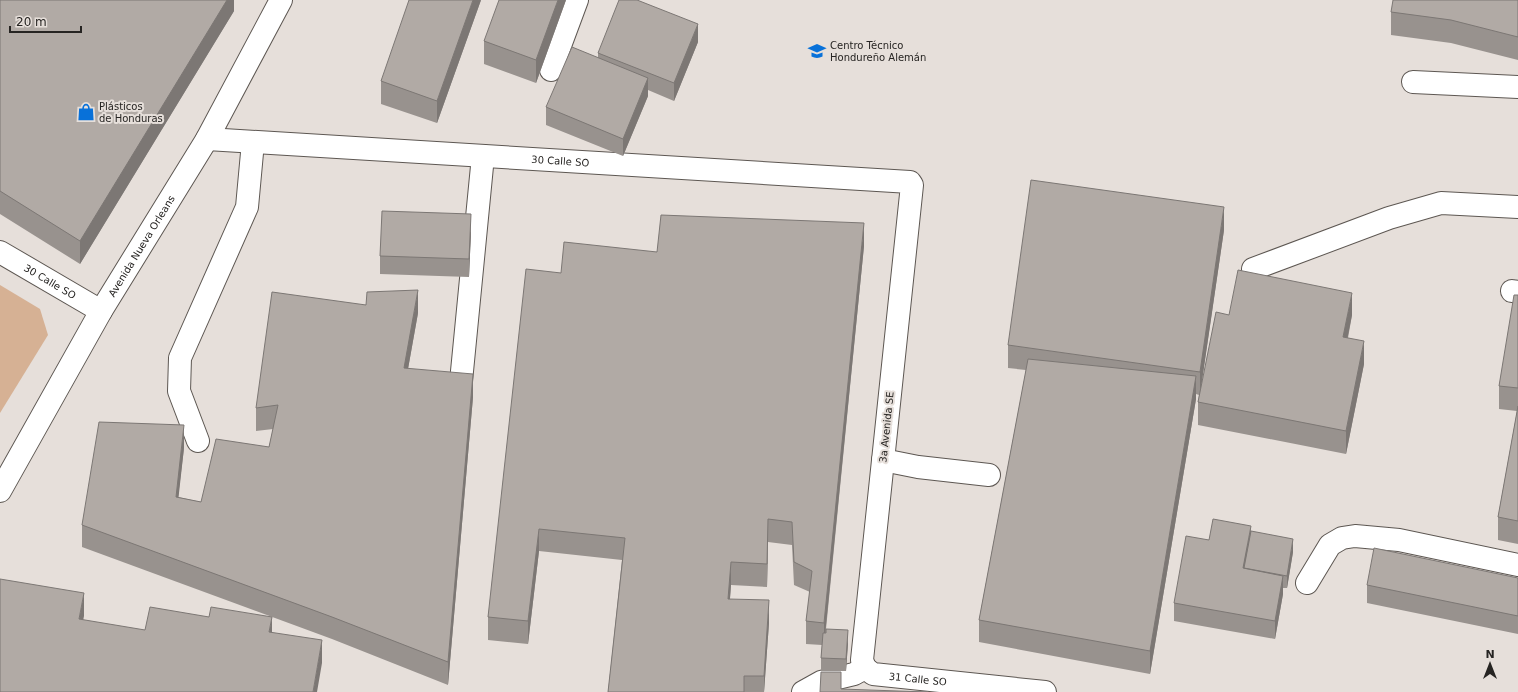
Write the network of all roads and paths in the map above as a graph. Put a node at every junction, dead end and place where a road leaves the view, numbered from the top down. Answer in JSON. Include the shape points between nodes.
{"nodes":[{"id":1,"x":281,"y":0,"type":"edge"},
{"id":2,"x":577,"y":0,"type":"edge"},
{"id":3,"x":551,"y":70,"type":"dead end"},
{"id":4,"x":1413,"y":82,"type":"dead end"},
{"id":5,"x":1518,"y":87,"type":"edge"},
{"id":6,"x":207,"y":139,"type":"junction"},
{"id":7,"x":253,"y":142,"type":"junction"},
{"id":8,"x":483,"y":156,"type":"junction"},
{"id":9,"x":912,"y":185,"type":"joint"},
{"id":10,"x":1518,"y":207,"type":"edge"},
{"id":11,"x":0,"y":252,"type":"edge"},
{"id":12,"x":1253,"y":269,"type":"dead end"},
{"id":13,"x":101,"y":310,"type":"junction"},
{"id":14,"x":457,"y":422,"type":"edge"},
{"id":15,"x":198,"y":441,"type":"dead end"},
{"id":16,"x":883,"y":460,"type":"junction"},
{"id":17,"x":989,"y":475,"type":"dead end"},
{"id":18,"x":0,"y":491,"type":"edge"},
{"id":19,"x":1518,"y":565,"type":"edge"},
{"id":20,"x":1307,"y":583,"type":"dead end"},
{"id":21,"x":865,"y":668,"type":"junction"},
{"id":22,"x":803,"y":692,"type":"edge"},
{"id":23,"x":1045,"y":692,"type":"edge"}],
"edges":[{"from":1,"to":6,"type":"street","name":"Avenida Nueva Orleans"},
{"from":2,"to":3,"type":"street"},
{"from":4,"to":5,"type":"street"},
{"from":6,"to":7,"type":"street","name":"30 Calle SO"},
{"from":6,"to":13,"type":"street","name":"Avenida Nueva Orleans"},
{"from":7,"to":8,"type":"street","name":"30 Calle SO"},
{"from":7,"to":15,"type":"street","via":[[247,207],[180,358],[179,391]]},
{"from":8,"to":9,"type":"street","name":"30 Calle SO","via":[[907,181]]},
{"from":8,"to":14,"type":"street"},
{"from":9,"to":16,"type":"street","name":"3a Avenida SE"},
{"from":10,"to":12,"type":"street","via":[[1441,203],[1389,218]]},
{"from":11,"to":13,"type":"street","name":"30 Calle SO"},
{"from":13,"to":18,"type":"street","name":"Avenida Nueva Orleans"},
{"from":16,"to":17,"type":"street","via":[[918,467]]},
{"from":16,"to":21,"type":"street","name":"3a Avenida SE","via":[[862,660]]},
{"from":19,"to":20,"type":"street","via":[[1399,540],[1355,536],[1342,538],[1330,545]]},
{"from":21,"to":22,"type":"street","via":[[854,674],[821,682]]},
{"from":21,"to":23,"type":"street","name":"31 Calle SO","via":[[873,674]]}]}
